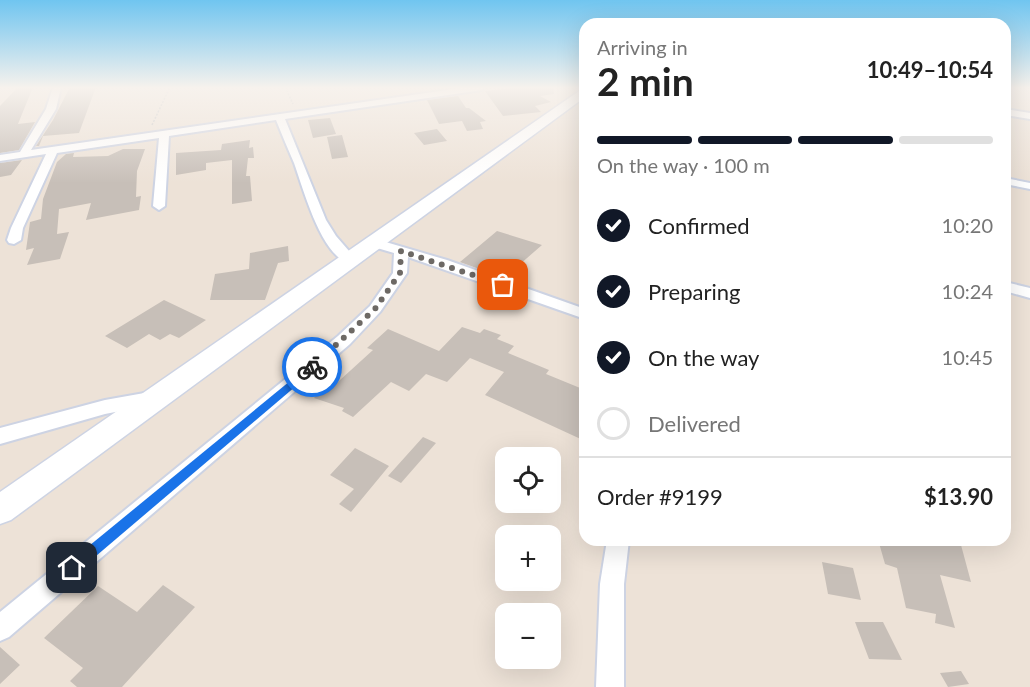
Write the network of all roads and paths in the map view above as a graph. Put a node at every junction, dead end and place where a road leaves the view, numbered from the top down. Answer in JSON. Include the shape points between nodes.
{"nodes":[{"id":1,"x":42,"y":119,"type":"edge"},
{"id":2,"x":155,"y":119,"type":"edge"},
{"id":3,"x":264,"y":119,"type":"edge"},
{"id":4,"x":280,"y":119,"type":"edge"},
{"id":5,"x":547,"y":119,"type":"edge"},
{"id":6,"x":164,"y":133,"type":"junction"},
{"id":7,"x":147,"y":136,"type":"junction"},
{"id":8,"x":53,"y":150,"type":"junction"},
{"id":9,"x":24,"y":154,"type":"junction"},
{"id":10,"x":0,"y":158,"type":"edge"},
{"id":11,"x":1011,"y":182,"type":"edge"},
{"id":12,"x":1030,"y":186,"type":"edge"},
{"id":13,"x":159,"y":206,"type":"dead end"},
{"id":14,"x":14,"y":240,"type":"dead end"},
{"id":15,"x":372,"y":242,"type":"junction"},
{"id":16,"x":401,"y":251,"type":"junction"},
{"id":17,"x":349,"y":259,"type":"junction"},
{"id":18,"x":1011,"y":288,"type":"edge"},
{"id":19,"x":1030,"y":293,"type":"edge"},
{"id":20,"x":579,"y":312,"type":"edge"},
{"id":21,"x":155,"y":398,"type":"junction"},
{"id":22,"x":0,"y":436,"type":"edge"},
{"id":23,"x":0,"y":510,"type":"edge"},
{"id":24,"x":617,"y":546,"type":"edge"},
{"id":25,"x":0,"y":628,"type":"edge"},
{"id":26,"x":610,"y":687,"type":"edge"}],
"edges":[{"from":1,"to":9,"type":"street"},
{"from":2,"to":7,"type":"path"},
{"from":3,"to":6,"type":"street"},
{"from":4,"to":17,"type":"street","via":[[317,218],[327,236]]},
{"from":5,"to":15,"type":"main road"},
{"from":6,"to":7,"type":"street"},
{"from":6,"to":13,"type":"street"},
{"from":7,"to":8,"type":"street"},
{"from":8,"to":9,"type":"street"},
{"from":8,"to":14,"type":"street"},
{"from":9,"to":10,"type":"street"},
{"from":11,"to":12,"type":"street"},
{"from":15,"to":16,"type":"street"},
{"from":15,"to":17,"type":"main road"},
{"from":16,"to":20,"type":"street"},
{"from":16,"to":25,"type":"street","via":[[400,273],[375,309],[344,340]]},
{"from":17,"to":21,"type":"main road"},
{"from":18,"to":19,"type":"street"},
{"from":21,"to":22,"type":"street","via":[[105,406]]},
{"from":21,"to":23,"type":"main road"},
{"from":24,"to":26,"type":"street","via":[[612,584]]}]}
